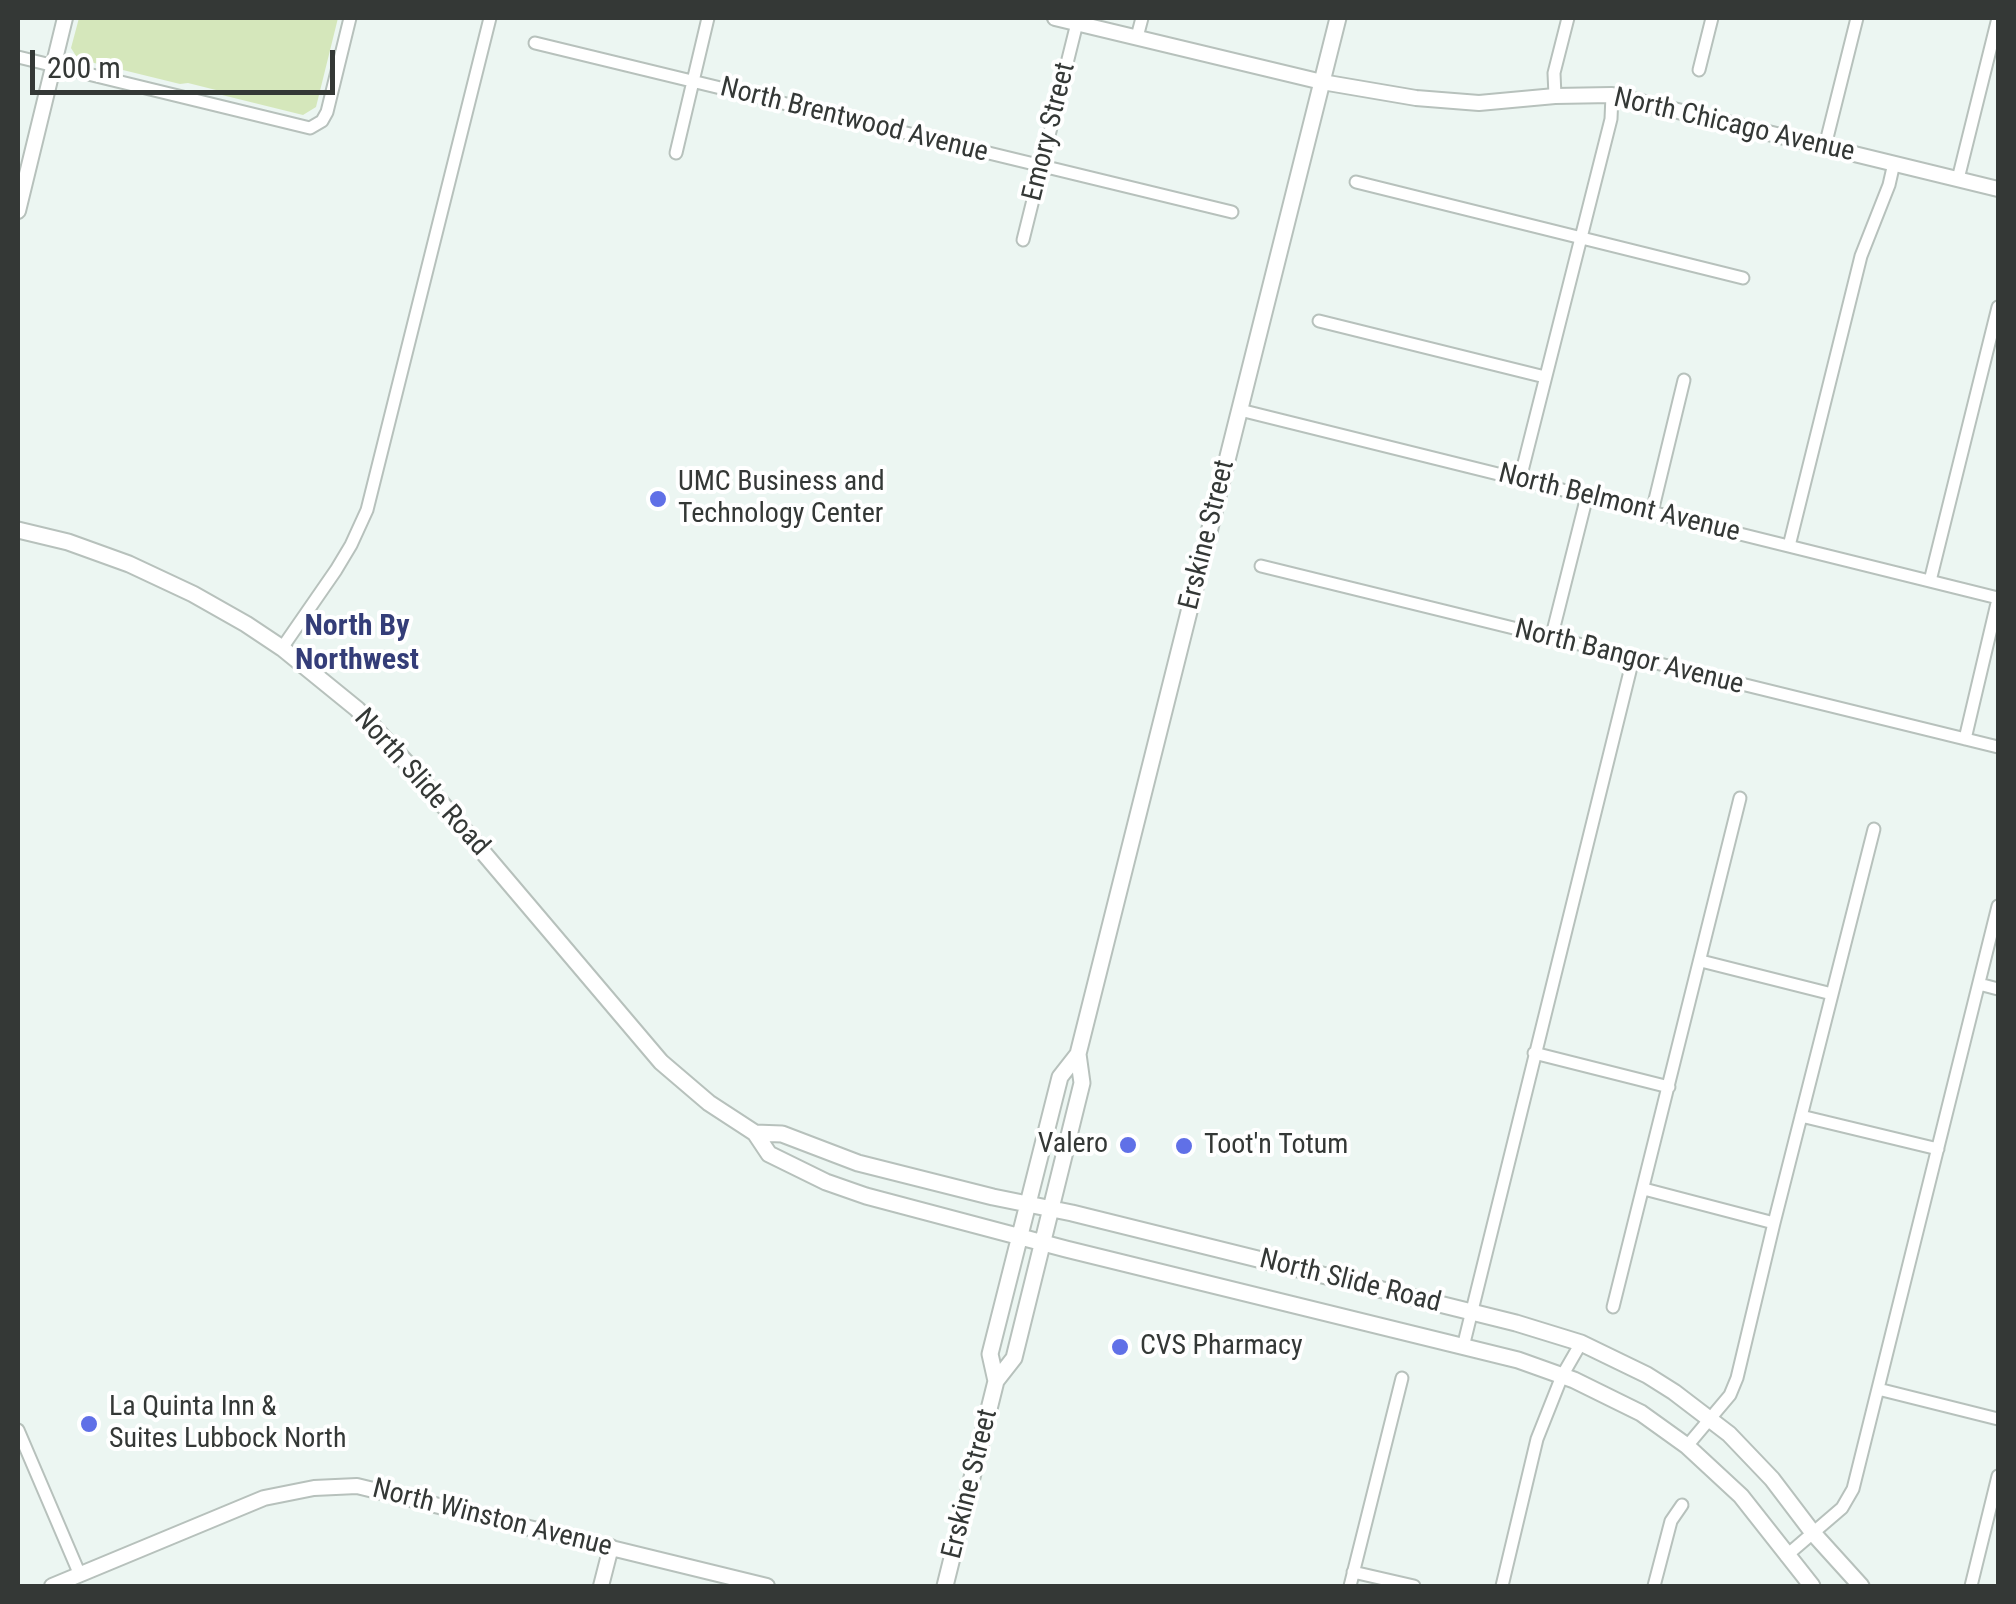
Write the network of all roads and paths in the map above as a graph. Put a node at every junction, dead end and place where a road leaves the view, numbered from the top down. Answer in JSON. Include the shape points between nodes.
{"nodes":[{"id":1,"x":65,"y":18,"type":"edge"},
{"id":2,"x":350,"y":18,"type":"edge"},
{"id":3,"x":490,"y":18,"type":"edge"},
{"id":4,"x":708,"y":18,"type":"edge"},
{"id":5,"x":1055,"y":18,"type":"edge"},
{"id":6,"x":1142,"y":18,"type":"edge"},
{"id":7,"x":1338,"y":18,"type":"edge"},
{"id":8,"x":1568,"y":18,"type":"edge"},
{"id":9,"x":1712,"y":18,"type":"edge"},
{"id":10,"x":1857,"y":18,"type":"edge"},
{"id":11,"x":1998,"y":18,"type":"edge"},
{"id":12,"x":1077,"y":23,"type":"junction"},
{"id":13,"x":1137,"y":36,"type":"junction"},
{"id":14,"x":536,"y":43,"type":"dead end"},
{"id":15,"x":18,"y":57,"type":"edge"},
{"id":16,"x":53,"y":66,"type":"junction"},
{"id":17,"x":1699,"y":70,"type":"dead end"},
{"id":18,"x":692,"y":82,"type":"junction"},
{"id":19,"x":1322,"y":82,"type":"junction"},
{"id":20,"x":1612,"y":95,"type":"junction"},
{"id":21,"x":1555,"y":96,"type":"junction"},
{"id":22,"x":1825,"y":146,"type":"junction"},
{"id":23,"x":676,"y":153,"type":"dead end"},
{"id":24,"x":1894,"y":163,"type":"junction"},
{"id":25,"x":1042,"y":166,"type":"junction"},
{"id":26,"x":1958,"y":179,"type":"junction"},
{"id":27,"x":1356,"y":182,"type":"dead end"},
{"id":28,"x":1998,"y":189,"type":"edge"},
{"id":29,"x":18,"y":211,"type":"edge"},
{"id":30,"x":1232,"y":212,"type":"dead end"},
{"id":31,"x":1580,"y":236,"type":"junction"},
{"id":32,"x":1023,"y":240,"type":"dead end"},
{"id":33,"x":1743,"y":278,"type":"dead end"},
{"id":34,"x":1998,"y":307,"type":"edge"},
{"id":35,"x":1319,"y":321,"type":"dead end"},
{"id":36,"x":1545,"y":378,"type":"junction"},
{"id":37,"x":1684,"y":380,"type":"dead end"},
{"id":38,"x":1240,"y":410,"type":"junction"},
{"id":39,"x":1520,"y":479,"type":"junction"},
{"id":40,"x":1587,"y":496,"type":"junction"},
{"id":41,"x":1652,"y":512,"type":"junction"},
{"id":42,"x":18,"y":530,"type":"edge"},
{"id":43,"x":1788,"y":546,"type":"junction"},
{"id":44,"x":1261,"y":566,"type":"dead end"},
{"id":45,"x":1930,"y":581,"type":"junction"},
{"id":46,"x":1998,"y":598,"type":"edge"},
{"id":47,"x":1551,"y":639,"type":"junction"},
{"id":48,"x":282,"y":648,"type":"junction"},
{"id":49,"x":1633,"y":659,"type":"junction"},
{"id":50,"x":1964,"y":739,"type":"junction"},
{"id":51,"x":1998,"y":747,"type":"edge"},
{"id":52,"x":1740,"y":798,"type":"dead end"},
{"id":53,"x":1874,"y":828,"type":"dead end"},
{"id":54,"x":1998,"y":906,"type":"edge"},
{"id":55,"x":1700,"y":962,"type":"junction"},
{"id":56,"x":1979,"y":984,"type":"junction"},
{"id":57,"x":1998,"y":989,"type":"edge"},
{"id":58,"x":1832,"y":994,"type":"junction"},
{"id":59,"x":1534,"y":1053,"type":"junction"},
{"id":60,"x":1078,"y":1054,"type":"junction"},
{"id":61,"x":1669,"y":1087,"type":"junction"},
{"id":62,"x":1801,"y":1116,"type":"junction"},
{"id":63,"x":755,"y":1133,"type":"junction"},
{"id":64,"x":1938,"y":1149,"type":"junction"},
{"id":65,"x":1644,"y":1189,"type":"junction"},
{"id":66,"x":1028,"y":1204,"type":"junction"},
{"id":67,"x":1051,"y":1208,"type":"junction"},
{"id":68,"x":1774,"y":1223,"type":"junction"},
{"id":69,"x":1020,"y":1236,"type":"junction"},
{"id":70,"x":1043,"y":1242,"type":"junction"},
{"id":71,"x":1284,"y":1266,"type":"junction"},
{"id":72,"x":1276,"y":1300,"type":"junction"},
{"id":73,"x":1612,"y":1307,"type":"dead end"},
{"id":74,"x":1471,"y":1312,"type":"junction"},
{"id":75,"x":1581,"y":1343,"type":"junction"},
{"id":76,"x":1463,"y":1347,"type":"junction"},
{"id":77,"x":1562,"y":1376,"type":"junction"},
{"id":78,"x":1402,"y":1378,"type":"dead end"},
{"id":79,"x":996,"y":1381,"type":"junction"},
{"id":80,"x":1878,"y":1388,"type":"junction"},
{"id":81,"x":1710,"y":1419,"type":"junction"},
{"id":82,"x":1998,"y":1419,"type":"edge"},
{"id":83,"x":18,"y":1430,"type":"edge"},
{"id":84,"x":1687,"y":1446,"type":"junction"},
{"id":85,"x":1998,"y":1476,"type":"edge"},
{"id":86,"x":1682,"y":1505,"type":"dead end"},
{"id":87,"x":1813,"y":1532,"type":"junction"},
{"id":88,"x":611,"y":1547,"type":"junction"},
{"id":89,"x":1786,"y":1556,"type":"junction"},
{"id":90,"x":1353,"y":1572,"type":"junction"},
{"id":91,"x":80,"y":1575,"type":"junction"},
{"id":92,"x":1856,"y":1585,"type":"edge"},
{"id":93,"x":52,"y":1586,"type":"edge"},
{"id":94,"x":601,"y":1586,"type":"edge"},
{"id":95,"x":766,"y":1586,"type":"edge"},
{"id":96,"x":945,"y":1586,"type":"edge"},
{"id":97,"x":1350,"y":1586,"type":"edge"},
{"id":98,"x":1414,"y":1586,"type":"edge"},
{"id":99,"x":1502,"y":1586,"type":"edge"},
{"id":100,"x":1654,"y":1586,"type":"edge"},
{"id":101,"x":1812,"y":1586,"type":"edge"},
{"id":102,"x":1972,"y":1586,"type":"edge"}],
"edges":[{"from":1,"to":16,"type":"street"},
{"from":2,"to":16,"type":"street","via":[[327,112],[316,126],[301,128]]},
{"from":3,"to":48,"type":"street","via":[[366,510],[336,570]]},
{"from":4,"to":18,"type":"street"},
{"from":5,"to":12,"type":"street","name":"North Chicago Avenue"},
{"from":6,"to":13,"type":"street"},
{"from":7,"to":19,"type":"main road","name":"Erskine Street"},
{"from":8,"to":21,"type":"street"},
{"from":9,"to":17,"type":"street"},
{"from":10,"to":22,"type":"street"},
{"from":11,"to":26,"type":"street"},
{"from":12,"to":13,"type":"street","name":"North Chicago Avenue"},
{"from":12,"to":25,"type":"street","name":"Emory Street"},
{"from":13,"to":19,"type":"street","name":"North Chicago Avenue"},
{"from":14,"to":18,"type":"street","name":"North Brentwood Avenue"},
{"from":15,"to":16,"type":"street"},
{"from":16,"to":29,"type":"street"},
{"from":18,"to":23,"type":"street"},
{"from":18,"to":25,"type":"street","name":"North Brentwood Avenue"},
{"from":19,"to":21,"type":"street","name":"North Chicago Avenue","via":[[1458,104]]},
{"from":19,"to":38,"type":"main road","name":"Erskine Street"},
{"from":20,"to":21,"type":"street","name":"North Chicago Avenue"},
{"from":20,"to":22,"type":"street","name":"North Chicago Avenue"},
{"from":20,"to":31,"type":"street"},
{"from":22,"to":24,"type":"street","name":"North Chicago Avenue"},
{"from":24,"to":26,"type":"street","name":"North Chicago Avenue"},
{"from":24,"to":43,"type":"street","via":[[1861,256]]},
{"from":25,"to":30,"type":"street","name":"North Brentwood Avenue"},
{"from":25,"to":32,"type":"street","name":"Emory Street"},
{"from":26,"to":28,"type":"street","name":"North Chicago Avenue"},
{"from":27,"to":31,"type":"street"},
{"from":31,"to":33,"type":"street"},
{"from":31,"to":36,"type":"street"},
{"from":34,"to":45,"type":"street"},
{"from":35,"to":36,"type":"street"},
{"from":36,"to":39,"type":"street"},
{"from":37,"to":41,"type":"street"},
{"from":38,"to":39,"type":"street","name":"North Belmont Avenue"},
{"from":38,"to":60,"type":"main road","name":"Erskine Street"},
{"from":39,"to":40,"type":"street","name":"North Belmont Avenue"},
{"from":40,"to":41,"type":"street","name":"North Belmont Avenue"},
{"from":40,"to":47,"type":"street"},
{"from":41,"to":43,"type":"street","name":"North Belmont Avenue"},
{"from":42,"to":48,"type":"main road","name":"North Slide Road","via":[[130,564]]},
{"from":43,"to":45,"type":"street","name":"North Belmont Avenue"},
{"from":44,"to":47,"type":"street","name":"North Bangor Avenue"},
{"from":45,"to":46,"type":"street","name":"North Belmont Avenue"},
{"from":46,"to":50,"type":"street"},
{"from":47,"to":49,"type":"street","name":"North Bangor Avenue"},
{"from":48,"to":63,"type":"main road","name":"North Slide Road","via":[[357,709],[415,772],[661,1062]]},
{"from":49,"to":50,"type":"street","name":"North Bangor Avenue"},
{"from":49,"to":59,"type":"street"},
{"from":50,"to":51,"type":"street","name":"North Bangor Avenue"},
{"from":52,"to":55,"type":"street"},
{"from":53,"to":58,"type":"street"},
{"from":54,"to":56,"type":"street"},
{"from":55,"to":58,"type":"street"},
{"from":55,"to":61,"type":"street"},
{"from":56,"to":57,"type":"street"},
{"from":56,"to":64,"type":"street"},
{"from":58,"to":62,"type":"street"},
{"from":59,"to":61,"type":"street"},
{"from":59,"to":74,"type":"street"},
{"from":60,"to":66,"type":"main road","name":"Erskine Street","via":[[1060,1078]]},
{"from":60,"to":67,"type":"main road","name":"Erskine Street","via":[[1082,1083]]},
{"from":61,"to":65,"type":"street"},
{"from":62,"to":64,"type":"street"},
{"from":62,"to":68,"type":"street"},
{"from":63,"to":66,"type":"main road","name":"North Slide Road","via":[[782,1134],[858,1164]]},
{"from":63,"to":69,"type":"main road","name":"North Slide Road","via":[[770,1154],[826,1182]]},
{"from":64,"to":80,"type":"street"},
{"from":65,"to":68,"type":"street"},
{"from":65,"to":73,"type":"street"},
{"from":66,"to":67,"type":"main road","name":"North Slide Road"},
{"from":66,"to":69,"type":"main road","name":"Erskine Street"},
{"from":67,"to":70,"type":"main road","name":"Erskine Street"},
{"from":67,"to":71,"type":"main road","name":"North Slide Road"},
{"from":68,"to":81,"type":"street","via":[[1737,1378]]},
{"from":69,"to":70,"type":"main road","name":"North Slide Road"},
{"from":69,"to":79,"type":"main road","name":"Erskine Street","via":[[990,1354]]},
{"from":70,"to":72,"type":"main road","name":"North Slide Road"},
{"from":70,"to":79,"type":"main road","name":"Erskine Street","via":[[1014,1358]]},
{"from":71,"to":72,"type":"main road"},
{"from":71,"to":74,"type":"main road","name":"North Slide Road"},
{"from":72,"to":76,"type":"main road","name":"North Slide Road"},
{"from":74,"to":75,"type":"main road","name":"North Slide Road"},
{"from":74,"to":76,"type":"street"},
{"from":75,"to":77,"type":"street"},
{"from":75,"to":81,"type":"main road","name":"North Slide Road","via":[[1647,1375]]},
{"from":76,"to":77,"type":"main road","name":"North Slide Road"},
{"from":77,"to":84,"type":"main road","name":"North Slide Road","via":[[1641,1413]]},
{"from":77,"to":99,"type":"street","via":[[1537,1439]]},
{"from":78,"to":90,"type":"street"},
{"from":79,"to":96,"type":"main road","name":"Erskine Street"},
{"from":80,"to":82,"type":"street"},
{"from":80,"to":87,"type":"street","via":[[1853,1489]]},
{"from":81,"to":84,"type":"street"},
{"from":81,"to":87,"type":"main road","name":"North Slide Road","via":[[1772,1479]]},
{"from":83,"to":91,"type":"street"},
{"from":84,"to":89,"type":"main road","name":"North Slide Road","via":[[1740,1496]]},
{"from":85,"to":102,"type":"street"},
{"from":86,"to":100,"type":"street"},
{"from":87,"to":89,"type":"street"},
{"from":87,"to":92,"type":"main road","name":"North Slide Road"},
{"from":88,"to":91,"type":"street","name":"North Winston Avenue","via":[[357,1486],[314,1488],[264,1498]]},
{"from":88,"to":94,"type":"street"},
{"from":88,"to":95,"type":"street","name":"North Winston Avenue"},
{"from":89,"to":101,"type":"main road","name":"North Slide Road"},
{"from":90,"to":97,"type":"street"},
{"from":90,"to":98,"type":"street"},
{"from":91,"to":93,"type":"street","name":"North Winston Avenue"}]}
